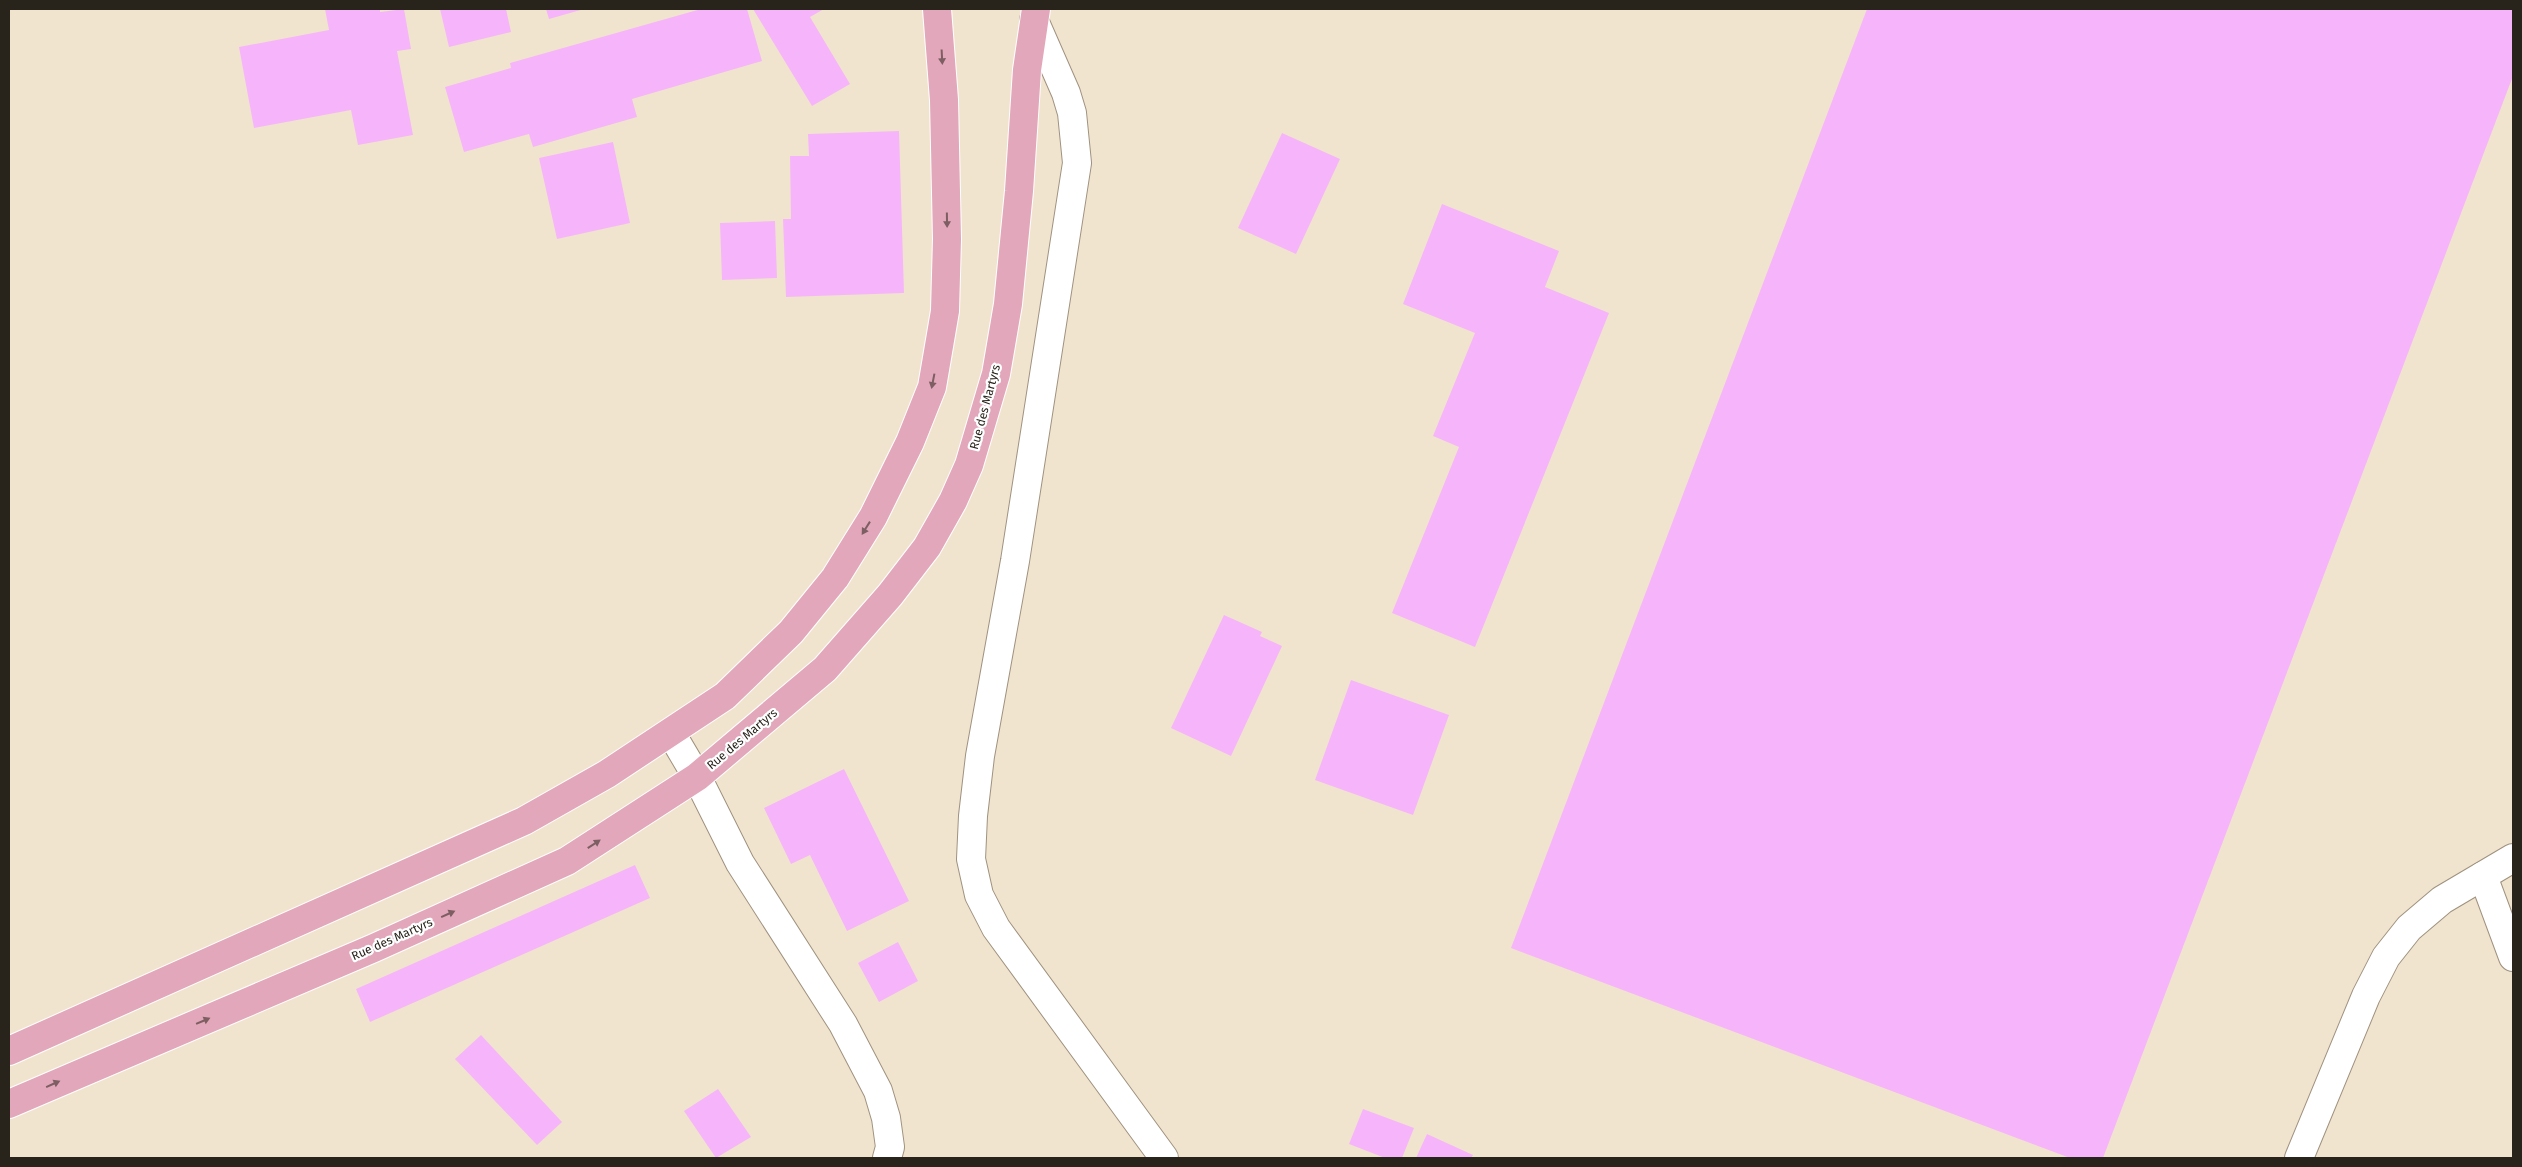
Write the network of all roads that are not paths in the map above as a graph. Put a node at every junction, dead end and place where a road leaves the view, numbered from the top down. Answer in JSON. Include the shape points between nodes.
{"nodes":[{"id":1,"x":937,"y":9,"type":"edge"},
{"id":2,"x":1035,"y":14,"type":"edge"},
{"id":3,"x":671,"y":734,"type":"junction"},
{"id":4,"x":697,"y":777,"type":"junction"},
{"id":5,"x":2513,"y":858,"type":"edge"},
{"id":6,"x":2483,"y":876,"type":"junction"},
{"id":7,"x":2513,"y":957,"type":"edge"},
{"id":8,"x":9,"y":1051,"type":"edge"},
{"id":9,"x":9,"y":1104,"type":"edge"},
{"id":10,"x":887,"y":1158,"type":"edge"},
{"id":11,"x":1164,"y":1158,"type":"edge"},
{"id":12,"x":2299,"y":1158,"type":"edge"}],
"edges":[{"from":1,"to":3,"type":"main road","one_way":true,"via":[[944,91],[947,239],[945,311],[932,387],[910,442],[873,517],[835,578],[791,632],[726,696]]},
{"from":2,"to":4,"type":"main road","name":"Rue des Martyrs","via":[[1027,70],[1008,304],[996,374],[969,465],[927,547],[890,594],[825,668]]},
{"from":2,"to":11,"type":"street","via":[[1072,113],[1077,163],[1015,561],[980,756],[971,859],[979,895],[996,928]]},
{"from":3,"to":4,"type":"street"},
{"from":3,"to":8,"type":"main road","via":[[524,821]]},
{"from":9,"to":4,"type":"main road","name":"Rue des Martyrs","one_way":true,"via":[[374,948],[567,861]]},
{"from":4,"to":10,"type":"street","via":[[740,863],[842,1024],[878,1091],[890,1147]]},
{"from":5,"to":6,"type":"street"},
{"from":6,"to":7,"type":"street"},
{"from":6,"to":12,"type":"street","via":[[2442,900],[2410,928],[2386,958],[2366,996]]}]}
